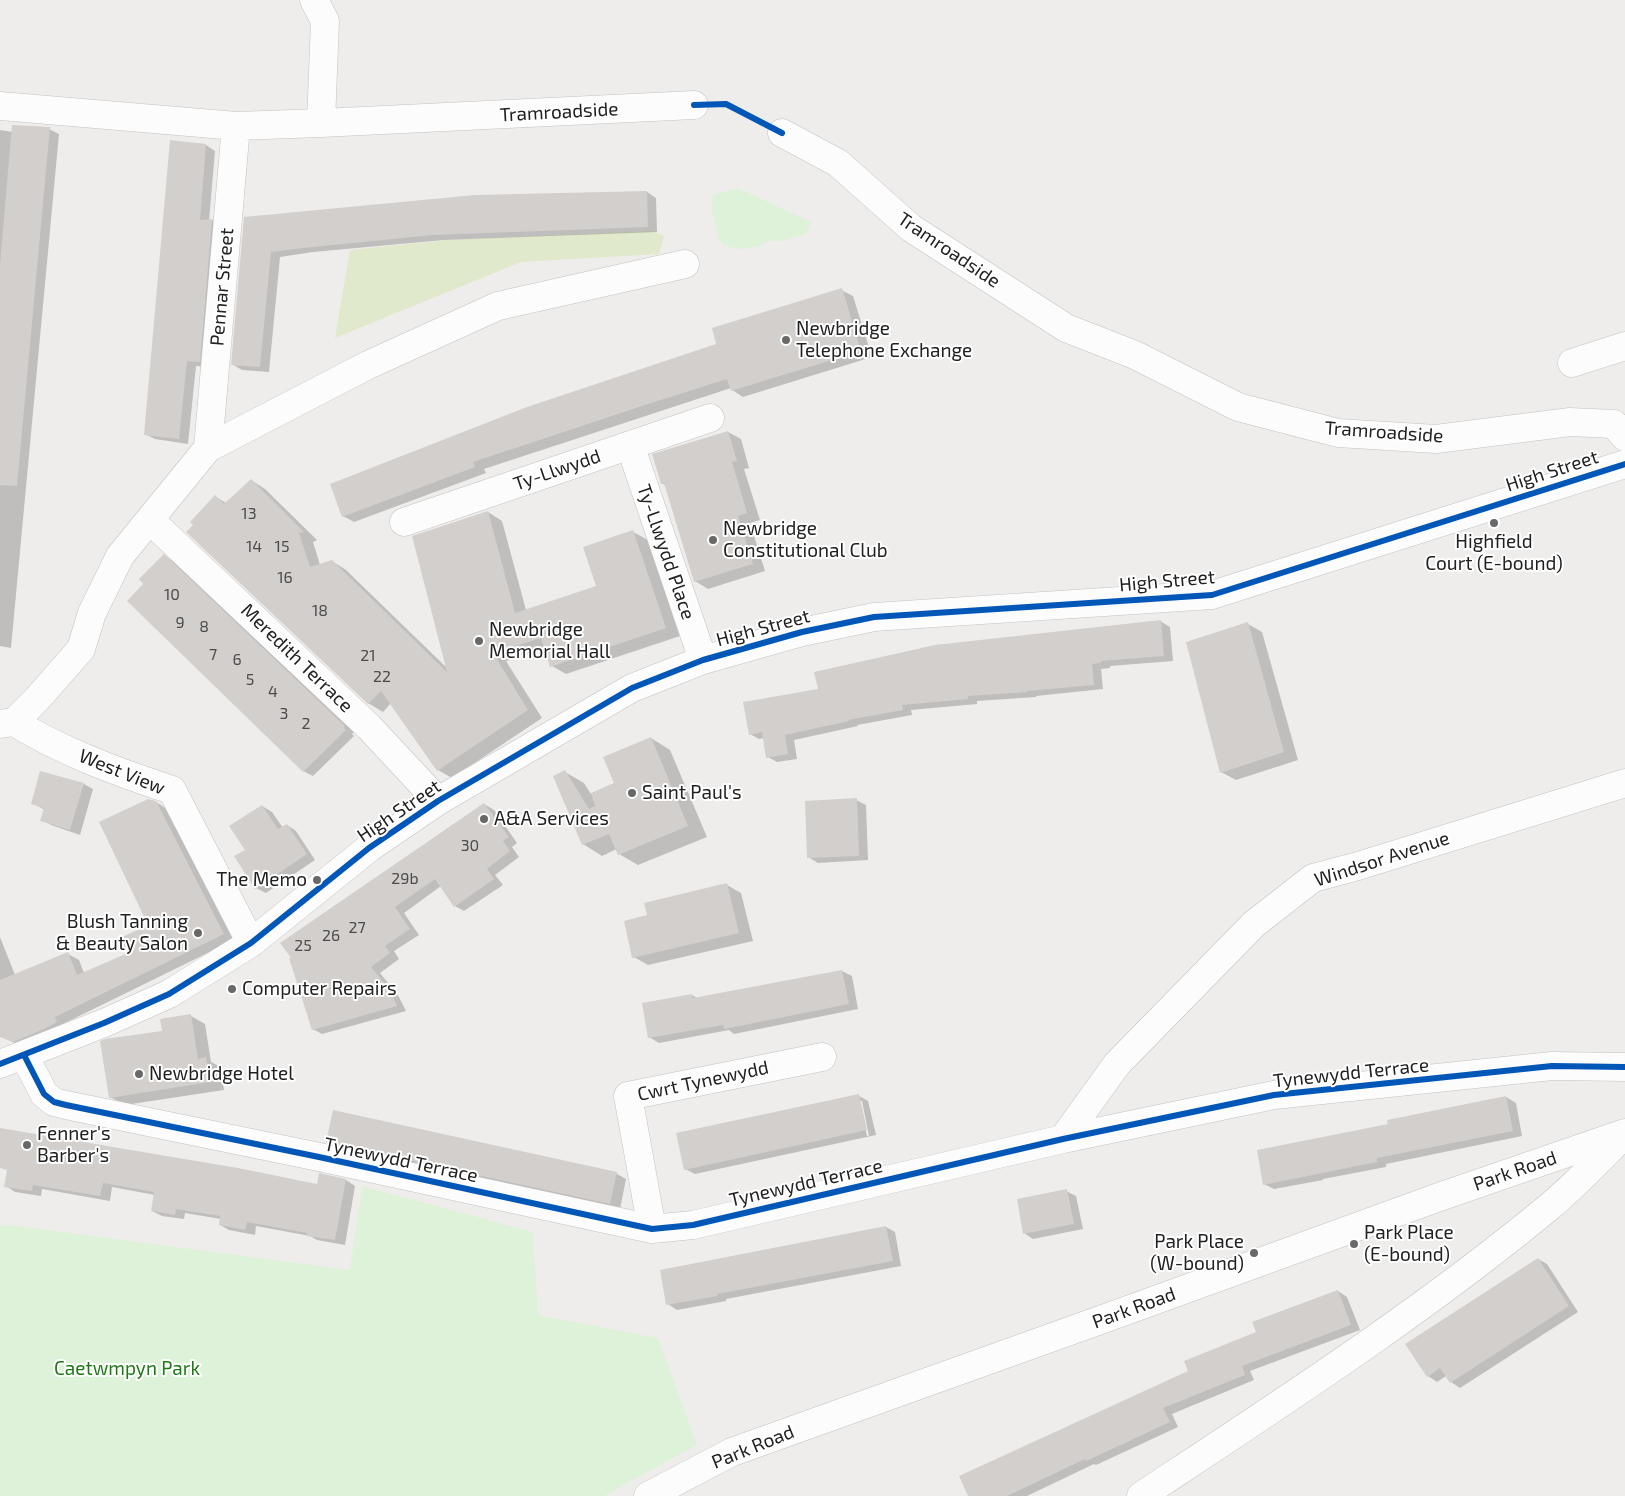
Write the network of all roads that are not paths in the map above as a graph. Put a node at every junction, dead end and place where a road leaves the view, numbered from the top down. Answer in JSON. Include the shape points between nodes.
{"nodes":[{"id":1,"x":314,"y":0,"type":"edge"},
{"id":2,"x":0,"y":106,"type":"edge"},
{"id":3,"x":694,"y":106,"type":"dead end"},
{"id":4,"x":321,"y":123,"type":"junction"},
{"id":5,"x":236,"y":126,"type":"junction"},
{"id":6,"x":782,"y":133,"type":"dead end"},
{"id":7,"x":685,"y":264,"type":"dead end"},
{"id":8,"x":1625,"y":346,"type":"edge"},
{"id":9,"x":1572,"y":363,"type":"dead end"},
{"id":10,"x":710,"y":418,"type":"dead end"},
{"id":11,"x":1625,"y":437,"type":"edge"},
{"id":12,"x":630,"y":445,"type":"junction"},
{"id":13,"x":208,"y":448,"type":"junction"},
{"id":14,"x":1625,"y":464,"type":"edge"},
{"id":15,"x":150,"y":520,"type":"junction"},
{"id":16,"x":404,"y":522,"type":"dead end"},
{"id":17,"x":703,"y":660,"type":"junction"},
{"id":18,"x":7,"y":723,"type":"edge"},
{"id":19,"x":1625,"y":783,"type":"edge"},
{"id":20,"x":438,"y":801,"type":"junction"},
{"id":21,"x":251,"y":943,"type":"junction"},
{"id":22,"x":822,"y":1057,"type":"dead end"},
{"id":23,"x":6,"y":1062,"type":"edge"},
{"id":24,"x":1625,"y":1067,"type":"edge"},
{"id":25,"x":1625,"y":1134,"type":"edge"},
{"id":26,"x":1063,"y":1139,"type":"junction"},
{"id":27,"x":652,"y":1229,"type":"junction"},
{"id":28,"x":648,"y":1496,"type":"edge"},
{"id":29,"x":1141,"y":1496,"type":"edge"}],
"edges":[{"from":1,"to":4,"type":"street","via":[[325,21]]},
{"from":2,"to":5,"type":"street","name":"Tramroadside"},
{"from":3,"to":4,"type":"street","name":"Tramroadside"},
{"from":4,"to":5,"type":"street","name":"Tramroadside"},
{"from":5,"to":13,"type":"street","name":"Pennar Street"},
{"from":6,"to":11,"type":"street","name":"Tramroadside","via":[[838,163],[911,228],[1066,328],[1135,355],[1238,407],[1338,433],[1436,439],[1570,422],[1614,424]]},
{"from":7,"to":13,"type":"street","via":[[498,306],[368,366]]},
{"from":8,"to":9,"type":"street"},
{"from":10,"to":12,"type":"street","name":"Ty-Llwydd"},
{"from":12,"to":16,"type":"street","name":"Ty-Llwydd"},
{"from":12,"to":17,"type":"street","name":"Ty-Llwydd Place"},
{"from":13,"to":15,"type":"street"},
{"from":14,"to":17,"type":"street","name":"High Street","via":[[1212,595],[874,617],[802,632]]},
{"from":15,"to":18,"type":"street","via":[[120,556],[92,613],[80,649],[38,698]]},
{"from":15,"to":20,"type":"street","name":"Meredith Terrace","via":[[369,727]]},
{"from":17,"to":20,"type":"street","name":"High Street","via":[[632,688]]},
{"from":18,"to":21,"type":"street","name":"West View","via":[[84,758],[172,790]]},
{"from":19,"to":26,"type":"street","name":"Windsor Avenue","via":[[1313,878],[1254,924],[1117,1064]]},
{"from":20,"to":21,"type":"street","name":"High Street","via":[[369,848]]},
{"from":21,"to":23,"type":"street","name":"High Street","via":[[169,994]]},
{"from":22,"to":27,"type":"street","name":"Cwrt Tynewydd","via":[[628,1096]]},
{"from":23,"to":27,"type":"street","name":"Tynewydd Terrace","via":[[54,1102]]},
{"from":24,"to":26,"type":"street","name":"Tynewydd Terrace","via":[[1552,1066],[1274,1095]]},
{"from":25,"to":28,"type":"street","name":"Park Road","via":[[1442,1196],[732,1452]]},
{"from":25,"to":29,"type":"street","via":[[1550,1206],[1435,1295],[1312,1383]]},
{"from":26,"to":27,"type":"street","name":"Tynewydd Terrace","via":[[692,1225]]}]}
